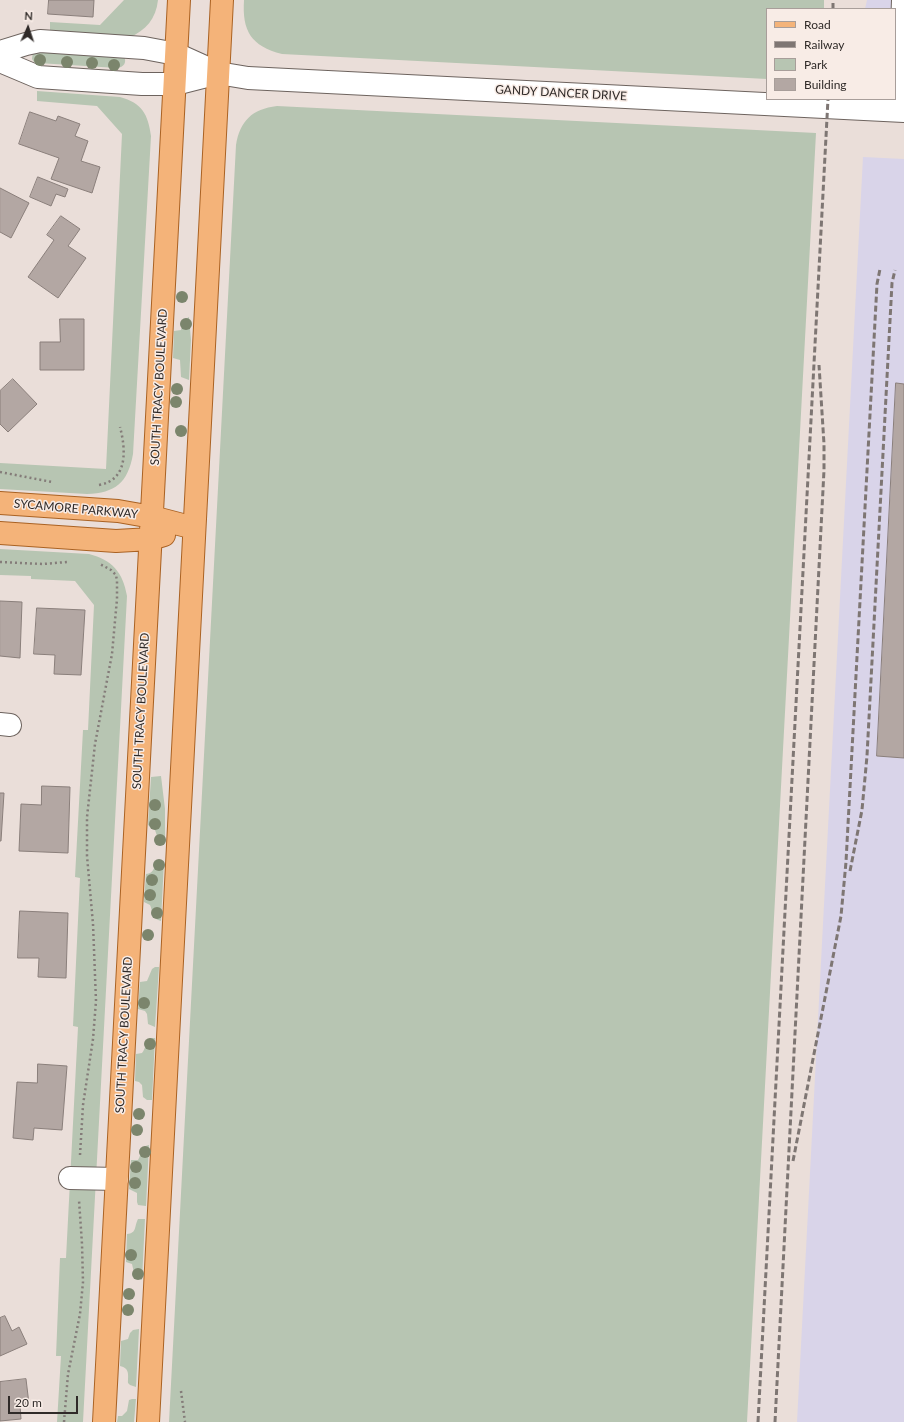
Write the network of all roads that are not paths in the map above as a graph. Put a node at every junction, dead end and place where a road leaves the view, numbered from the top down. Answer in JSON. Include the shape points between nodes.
{"nodes":[{"id":1,"x":179,"y":0,"type":"edge"},
{"id":2,"x":222,"y":0,"type":"edge"},
{"id":3,"x":903,"y":0,"type":"edge"},
{"id":4,"x":0,"y":52,"type":"edge"},
{"id":5,"x":176,"y":54,"type":"junction"},
{"id":6,"x":0,"y":61,"type":"edge"},
{"id":7,"x":218,"y":73,"type":"junction"},
{"id":8,"x":175,"y":84,"type":"junction"},
{"id":9,"x":901,"y":111,"type":"edge"},
{"id":10,"x":0,"y":503,"type":"edge"},
{"id":11,"x":152,"y":517,"type":"junction"},
{"id":12,"x":194,"y":528,"type":"junction"},
{"id":13,"x":0,"y":533,"type":"edge"},
{"id":14,"x":150,"y":539,"type":"junction"},
{"id":15,"x":74,"y":1178,"type":"road end"},
{"id":16,"x":117,"y":1180,"type":"junction"},
{"id":17,"x":104,"y":1422,"type":"edge"},
{"id":18,"x":148,"y":1422,"type":"edge"}],
"edges":[{"from":1,"to":5,"type":"main road","name":"SOUTH TRACY BOULEVARD"},
{"from":2,"to":7,"type":"main road"},
{"from":3,"to":9,"type":"street"},
{"from":4,"to":5,"type":"street","via":[[40,41],[144,48]]},
{"from":5,"to":7,"type":"street"},
{"from":5,"to":8,"type":"main road","name":"SOUTH TRACY BOULEVARD"},
{"from":6,"to":8,"type":"street","via":[[38,77]]},
{"from":7,"to":8,"type":"street"},
{"from":7,"to":9,"type":"street","name":"GANDY DANCER DRIVE","via":[[248,78]]},
{"from":7,"to":12,"type":"main road"},
{"from":8,"to":11,"type":"main road","name":"SOUTH TRACY BOULEVARD"},
{"from":10,"to":11,"type":"main road","name":"SYCAMORE PARKWAY","via":[[118,511]]},
{"from":11,"to":12,"type":"main road","name":"SYCAMORE PARKWAY"},
{"from":11,"to":14,"type":"main road","name":"SOUTH TRACY BOULEVARD"},
{"from":12,"to":14,"type":"main road","name":"SYCAMORE PARKWAY"},
{"from":12,"to":18,"type":"main road"},
{"from":13,"to":14,"type":"main road","name":"SYCAMORE PARKWAY","via":[[116,541]]},
{"from":14,"to":16,"type":"main road","name":"SOUTH TRACY BOULEVARD"},
{"from":15,"to":16,"type":"street"},
{"from":16,"to":17,"type":"main road","name":"SOUTH TRACY BOULEVARD"}]}
